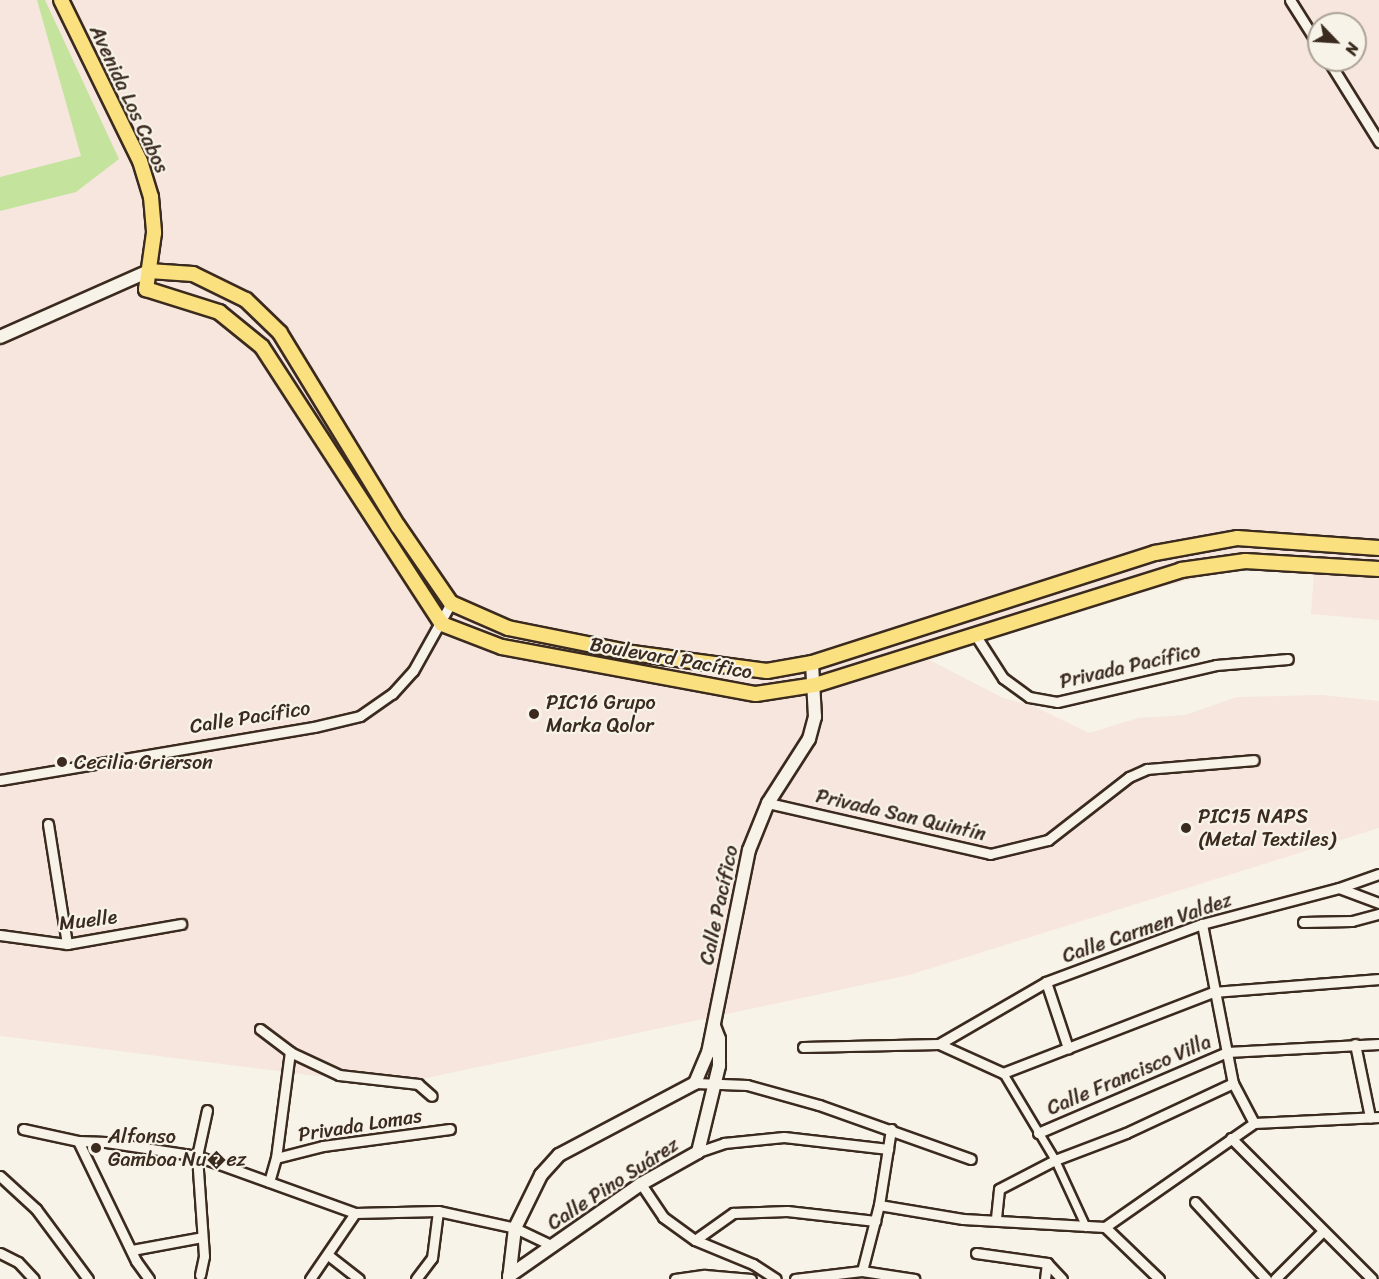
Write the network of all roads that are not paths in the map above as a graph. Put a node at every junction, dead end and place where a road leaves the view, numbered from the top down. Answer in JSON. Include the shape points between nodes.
{"nodes":[{"id":1,"x":61,"y":0,"type":"edge"},
{"id":2,"x":1290,"y":0,"type":"edge"},
{"id":3,"x":1307,"y":27,"type":"edge"},
{"id":4,"x":1335,"y":72,"type":"edge"},
{"id":5,"x":1379,"y":142,"type":"edge"},
{"id":6,"x":149,"y":271,"type":"junction"},
{"id":7,"x":123,"y":281,"type":"junction"},
{"id":8,"x":146,"y":289,"type":"junction"},
{"id":9,"x":0,"y":336,"type":"edge"},
{"id":10,"x":1379,"y":548,"type":"edge"},
{"id":11,"x":1379,"y":569,"type":"edge"},
{"id":12,"x":451,"y":603,"type":"junction"},
{"id":13,"x":442,"y":624,"type":"junction"},
{"id":14,"x":974,"y":633,"type":"junction"},
{"id":15,"x":1288,"y":659,"type":"dead end"},
{"id":16,"x":812,"y":663,"type":"junction"},
{"id":17,"x":814,"y":685,"type":"junction"},
{"id":18,"x":1254,"y":760,"type":"dead end"},
{"id":19,"x":0,"y":780,"type":"edge"},
{"id":20,"x":768,"y":803,"type":"junction"},
{"id":21,"x":48,"y":824,"type":"dead end"},
{"id":22,"x":1379,"y":874,"type":"edge"},
{"id":23,"x":1339,"y":888,"type":"junction"},
{"id":24,"x":1379,"y":903,"type":"edge"},
{"id":25,"x":1379,"y":914,"type":"edge"},
{"id":26,"x":1303,"y":922,"type":"dead end"},
{"id":27,"x":181,"y":924,"type":"dead end"},
{"id":28,"x":1203,"y":924,"type":"junction"},
{"id":29,"x":0,"y":935,"type":"edge"},
{"id":30,"x":67,"y":944,"type":"junction"},
{"id":31,"x":1379,"y":979,"type":"edge"},
{"id":32,"x":1046,"y":982,"type":"junction"},
{"id":33,"x":1213,"y":992,"type":"junction"},
{"id":34,"x":714,"y":1026,"type":"junction"},
{"id":35,"x":260,"y":1029,"type":"dead end"},
{"id":36,"x":939,"y":1044,"type":"junction"},
{"id":37,"x":1354,"y":1044,"type":"junction"},
{"id":38,"x":1379,"y":1044,"type":"edge"},
{"id":39,"x":803,"y":1047,"type":"dead end"},
{"id":40,"x":1068,"y":1048,"type":"junction"},
{"id":41,"x":290,"y":1052,"type":"junction"},
{"id":42,"x":1227,"y":1052,"type":"junction"},
{"id":43,"x":1003,"y":1073,"type":"junction"},
{"id":44,"x":716,"y":1081,"type":"junction"},
{"id":45,"x":695,"y":1083,"type":"junction"},
{"id":46,"x":1233,"y":1083,"type":"junction"},
{"id":47,"x":432,"y":1096,"type":"dead end"},
{"id":48,"x":207,"y":1110,"type":"dead end"},
{"id":49,"x":1375,"y":1117,"type":"edge"},
{"id":50,"x":1254,"y":1123,"type":"junction"},
{"id":51,"x":23,"y":1129,"type":"dead end"},
{"id":52,"x":450,"y":1129,"type":"dead end"},
{"id":53,"x":891,"y":1129,"type":"junction"},
{"id":54,"x":1038,"y":1133,"type":"junction"},
{"id":55,"x":1231,"y":1138,"type":"junction"},
{"id":56,"x":78,"y":1141,"type":"junction"},
{"id":57,"x":888,"y":1149,"type":"junction"},
{"id":58,"x":698,"y":1152,"type":"junction"},
{"id":59,"x":197,"y":1156,"type":"junction"},
{"id":60,"x":276,"y":1158,"type":"junction"},
{"id":61,"x":971,"y":1159,"type":"dead end"},
{"id":62,"x":1055,"y":1160,"type":"junction"},
{"id":63,"x":0,"y":1176,"type":"edge"},
{"id":64,"x":269,"y":1182,"type":"junction"},
{"id":65,"x":641,"y":1184,"type":"junction"},
{"id":66,"x":1195,"y":1202,"type":"dead end"},
{"id":67,"x":879,"y":1205,"type":"junction"},
{"id":68,"x":438,"y":1211,"type":"junction"},
{"id":69,"x":355,"y":1213,"type":"junction"},
{"id":70,"x":996,"y":1218,"type":"junction"},
{"id":71,"x":875,"y":1221,"type":"junction"},
{"id":72,"x":1086,"y":1227,"type":"junction"},
{"id":73,"x":1105,"y":1227,"type":"junction"},
{"id":74,"x":516,"y":1228,"type":"junction"},
{"id":75,"x":1323,"y":1231,"type":"junction"},
{"id":76,"x":202,"y":1237,"type":"junction"},
{"id":77,"x":695,"y":1240,"type":"junction"},
{"id":78,"x":553,"y":1246,"type":"junction"},
{"id":79,"x":132,"y":1250,"type":"junction"},
{"id":80,"x":0,"y":1253,"type":"edge"},
{"id":81,"x":976,"y":1253,"type":"dead end"},
{"id":82,"x":328,"y":1255,"type":"junction"},
{"id":83,"x":1047,"y":1263,"type":"junction"},
{"id":84,"x":862,"y":1271,"type":"junction"},
{"id":85,"x":200,"y":1275,"type":"dead end"},
{"id":86,"x":508,"y":1278,"type":"edge"},
{"id":87,"x":34,"y":1279,"type":"edge"},
{"id":88,"x":88,"y":1279,"type":"edge"},
{"id":89,"x":149,"y":1279,"type":"edge"},
{"id":90,"x":310,"y":1279,"type":"edge"},
{"id":91,"x":359,"y":1279,"type":"edge"},
{"id":92,"x":416,"y":1279,"type":"edge"},
{"id":93,"x":675,"y":1279,"type":"edge"},
{"id":94,"x":751,"y":1279,"type":"edge"},
{"id":95,"x":776,"y":1279,"type":"edge"},
{"id":96,"x":795,"y":1279,"type":"edge"},
{"id":97,"x":914,"y":1279,"type":"edge"},
{"id":98,"x":1045,"y":1279,"type":"edge"},
{"id":99,"x":1062,"y":1279,"type":"edge"},
{"id":100,"x":1159,"y":1279,"type":"edge"},
{"id":101,"x":1266,"y":1279,"type":"edge"},
{"id":102,"x":1275,"y":1279,"type":"edge"},
{"id":103,"x":1371,"y":1279,"type":"edge"}],
"edges":[{"from":1,"to":6,"type":"main road","name":"Avenida Los Cabos","via":[[140,161],[153,215]]},
{"from":2,"to":3,"type":"street"},
{"from":4,"to":5,"type":"street"},
{"from":6,"to":7,"type":"main road"},
{"from":6,"to":8,"type":"main road","name":"Avenida Los Cabos"},
{"from":6,"to":12,"type":"main road","via":[[193,274],[246,300],[280,333],[398,526]]},
{"from":7,"to":8,"type":"main road"},
{"from":7,"to":9,"type":"main road"},
{"from":8,"to":13,"type":"main road","via":[[219,312],[262,347]]},
{"from":10,"to":16,"type":"main road","name":"Boulevard Pacífico","via":[[1237,538],[1155,552]]},
{"from":11,"to":14,"type":"main road","name":"Boulevard Pacífico","via":[[1245,561],[1181,570]]},
{"from":12,"to":13,"type":"street","name":"Calle Pacífico"},
{"from":12,"to":16,"type":"main road","name":"Boulevard Pacífico","via":[[508,628],[632,653],[767,671]]},
{"from":13,"to":17,"type":"main road","name":"Boulevard Pacífico","via":[[502,647],[756,694]]},
{"from":13,"to":19,"type":"street","name":"Calle Pacífico","via":[[413,671],[392,694],[360,716]]},
{"from":14,"to":15,"type":"street","name":"Privada Pacífico","via":[[1003,678],[1029,697],[1057,702],[1216,665]]},
{"from":14,"to":17,"type":"main road","name":"Boulevard Pacífico"},
{"from":16,"to":17,"type":"main road","name":"Calle Pacífico"},
{"from":17,"to":20,"type":"main road","name":"Calle Pacífico","via":[[815,717],[809,739]]},
{"from":18,"to":20,"type":"street","name":"Privada San Quintín","via":[[1147,770],[1129,777],[1048,840],[990,854]]},
{"from":20,"to":34,"type":"main road","name":"Calle Pacífico","via":[[748,850]]},
{"from":21,"to":30,"type":"street"},
{"from":22,"to":23,"type":"street","name":"Calle Carmen Valdez"},
{"from":23,"to":24,"type":"street"},
{"from":23,"to":28,"type":"street","name":"Calle Carmen Valdez"},
{"from":25,"to":26,"type":"street","via":[[1352,921]]},
{"from":27,"to":30,"type":"street","name":"Muelle"},
{"from":28,"to":32,"type":"street","name":"Calle Carmen Valdez"},
{"from":28,"to":33,"type":"street"},
{"from":29,"to":30,"type":"street","name":"Muelle"},
{"from":31,"to":33,"type":"street"},
{"from":32,"to":36,"type":"street","name":"Calle Carmen Valdez"},
{"from":32,"to":40,"type":"street"},
{"from":33,"to":40,"type":"street"},
{"from":33,"to":42,"type":"street"},
{"from":34,"to":44,"type":"main road","name":"Calle Pacífico","via":[[720,1039]]},
{"from":34,"to":45,"type":"main road","name":"Calle Pacífico"},
{"from":35,"to":41,"type":"street","name":"Privada Lomas"},
{"from":36,"to":39,"type":"street"},
{"from":36,"to":43,"type":"street"},
{"from":37,"to":38,"type":"street","name":"Calle Francisco Villa"},
{"from":37,"to":42,"type":"street","name":"Calle Francisco Villa"},
{"from":37,"to":49,"type":"street"},
{"from":40,"to":43,"type":"street"},
{"from":41,"to":47,"type":"street","name":"Privada Lomas","via":[[339,1075],[418,1084]]},
{"from":41,"to":60,"type":"street"},
{"from":42,"to":46,"type":"street"},
{"from":42,"to":54,"type":"street","name":"Calle Francisco Villa"},
{"from":43,"to":54,"type":"street"},
{"from":44,"to":45,"type":"street"},
{"from":44,"to":53,"type":"street","via":[[819,1104]]},
{"from":44,"to":58,"type":"main road","name":"Calle Pacífico"},
{"from":45,"to":74,"type":"main road","via":[[559,1155],[541,1175]]},
{"from":46,"to":50,"type":"street"},
{"from":46,"to":62,"type":"street","via":[[1126,1133]]},
{"from":48,"to":59,"type":"street"},
{"from":49,"to":50,"type":"street"},
{"from":50,"to":55,"type":"street"},
{"from":51,"to":56,"type":"street"},
{"from":52,"to":60,"type":"street","name":"Privada Lomas","via":[[323,1146]]},
{"from":53,"to":57,"type":"street"},
{"from":53,"to":61,"type":"street"},
{"from":54,"to":62,"type":"street"},
{"from":55,"to":73,"type":"street"},
{"from":55,"to":75,"type":"street"},
{"from":56,"to":59,"type":"street"},
{"from":56,"to":79,"type":"street"},
{"from":57,"to":58,"type":"street","name":"Calle Pino Suárez","via":[[784,1137],[724,1143]]},
{"from":57,"to":67,"type":"street"},
{"from":58,"to":65,"type":"main road","name":"Calle Pino Suárez"},
{"from":59,"to":64,"type":"street"},
{"from":59,"to":76,"type":"street"},
{"from":60,"to":64,"type":"street"},
{"from":62,"to":70,"type":"street","via":[[999,1189]]},
{"from":62,"to":72,"type":"street"},
{"from":63,"to":88,"type":"street","via":[[36,1209]]},
{"from":64,"to":69,"type":"street"},
{"from":65,"to":77,"type":"street","via":[[663,1217]]},
{"from":65,"to":78,"type":"main road","name":"Calle Pino Suárez"},
{"from":66,"to":101,"type":"street"},
{"from":67,"to":70,"type":"street","via":[[963,1219]]},
{"from":67,"to":71,"type":"street"},
{"from":68,"to":69,"type":"street"},
{"from":68,"to":74,"type":"street"},
{"from":68,"to":92,"type":"street","via":[[432,1258]]},
{"from":69,"to":82,"type":"street"},
{"from":70,"to":72,"type":"street"},
{"from":71,"to":77,"type":"street","via":[[787,1211],[733,1213]]},
{"from":71,"to":84,"type":"street"},
{"from":72,"to":73,"type":"street"},
{"from":73,"to":100,"type":"street"},
{"from":74,"to":78,"type":"street"},
{"from":74,"to":86,"type":"main road"},
{"from":75,"to":102,"type":"street"},
{"from":75,"to":103,"type":"street"},
{"from":76,"to":79,"type":"street"},
{"from":76,"to":85,"type":"street"},
{"from":77,"to":95,"type":"street","via":[[753,1264]]},
{"from":78,"to":86,"type":"main road","name":"Calle Pino Suárez"},
{"from":79,"to":89,"type":"street"},
{"from":80,"to":87,"type":"street","via":[[18,1262]]},
{"from":81,"to":83,"type":"street"},
{"from":82,"to":90,"type":"street"},
{"from":82,"to":91,"type":"street"},
{"from":83,"to":98,"type":"street"},
{"from":83,"to":99,"type":"street"},
{"from":84,"to":96,"type":"street"},
{"from":84,"to":97,"type":"street"},
{"from":93,"to":94,"type":"street","via":[[705,1275]]}]}
